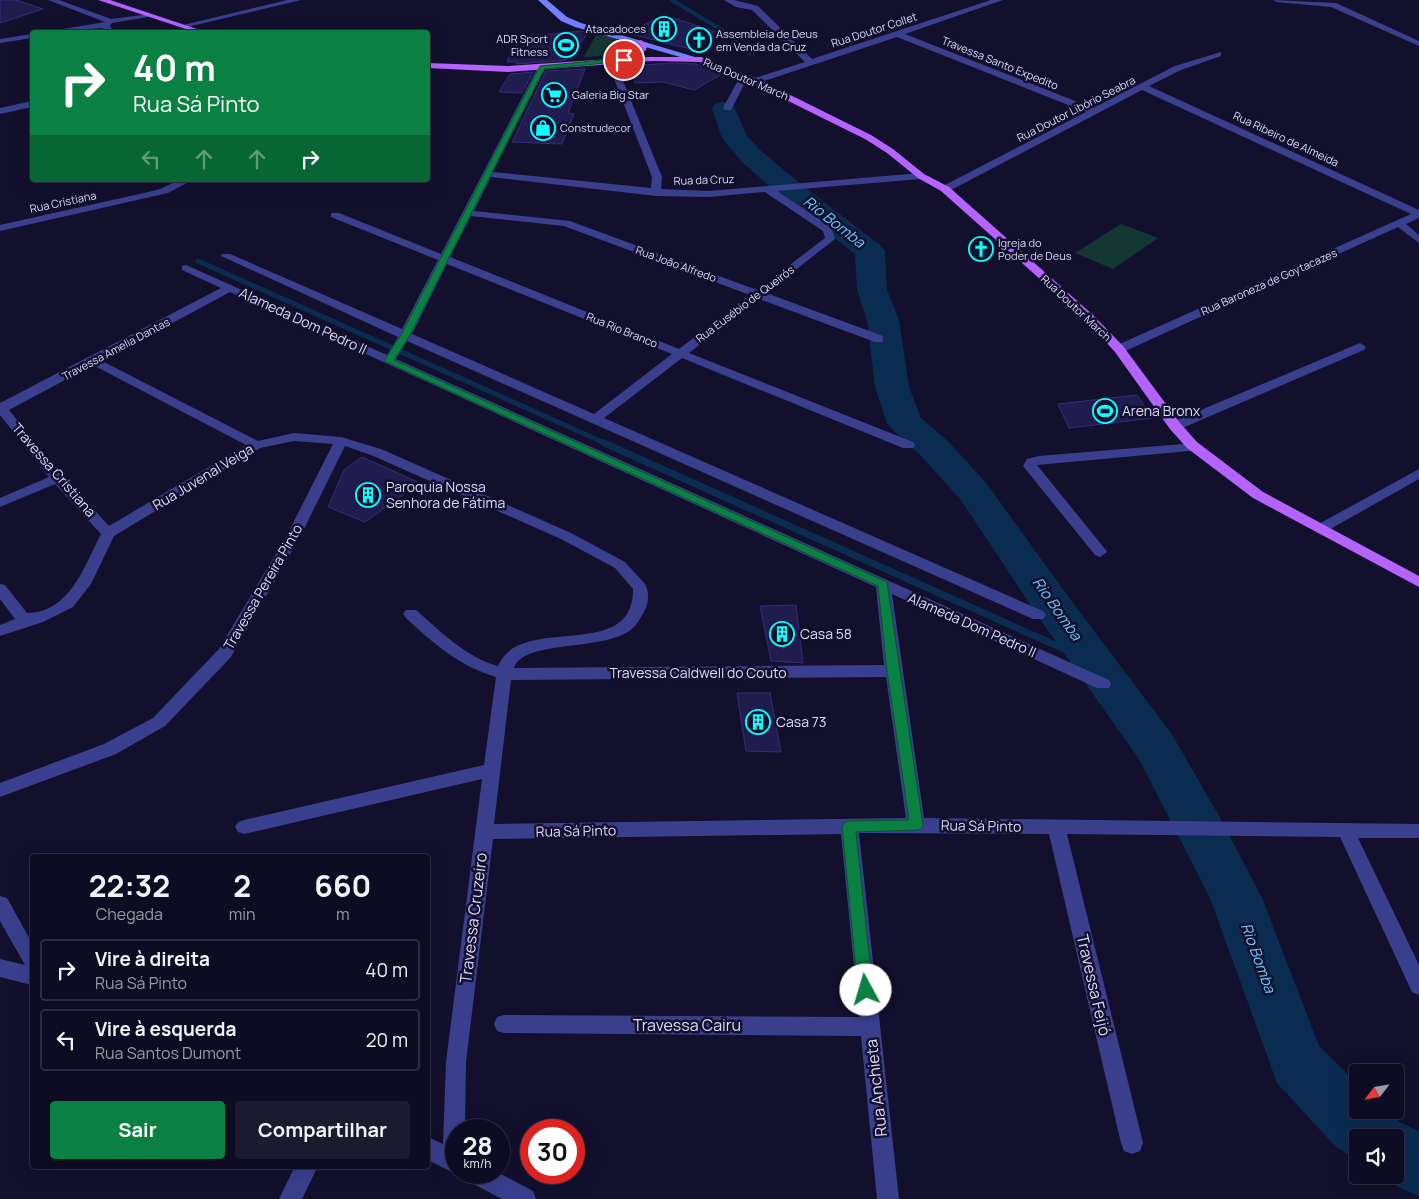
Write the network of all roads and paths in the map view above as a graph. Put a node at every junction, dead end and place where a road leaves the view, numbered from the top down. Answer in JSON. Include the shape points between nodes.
{"nodes":[{"id":1,"x":52,"y":0,"type":"edge"},
{"id":2,"x":102,"y":0,"type":"edge"},
{"id":3,"x":297,"y":0,"type":"edge"},
{"id":4,"x":542,"y":0,"type":"edge"},
{"id":5,"x":728,"y":0,"type":"edge"},
{"id":6,"x":999,"y":0,"type":"edge"},
{"id":7,"x":1277,"y":0,"type":"edge"},
{"id":8,"x":753,"y":4,"type":"edge"},
{"id":9,"x":1333,"y":5,"type":"junction"},
{"id":10,"x":124,"y":7,"type":"junction"},
{"id":11,"x":1359,"y":7,"type":"dead end"},
{"id":12,"x":150,"y":16,"type":"junction"},
{"id":13,"x":108,"y":26,"type":"edge"},
{"id":14,"x":183,"y":26,"type":"junction"},
{"id":15,"x":74,"y":30,"type":"edge"},
{"id":16,"x":196,"y":30,"type":"edge"},
{"id":17,"x":898,"y":34,"type":"junction"},
{"id":18,"x":30,"y":36,"type":"edge"},
{"id":19,"x":0,"y":41,"type":"edge"},
{"id":20,"x":640,"y":42,"type":"junction"},
{"id":21,"x":1419,"y":44,"type":"edge"},
{"id":22,"x":1218,"y":54,"type":"dead end"},
{"id":23,"x":624,"y":60,"type":"junction"},
{"id":24,"x":701,"y":60,"type":"junction"},
{"id":25,"x":608,"y":61,"type":"junction"},
{"id":26,"x":810,"y":63,"type":"junction"},
{"id":27,"x":430,"y":66,"type":"edge"},
{"id":28,"x":542,"y":67,"type":"junction"},
{"id":29,"x":750,"y":79,"type":"junction"},
{"id":30,"x":1144,"y":87,"type":"junction"},
{"id":31,"x":30,"y":104,"type":"edge"},
{"id":32,"x":728,"y":108,"type":"dead end"},
{"id":33,"x":0,"y":111,"type":"edge"},
{"id":34,"x":1094,"y":112,"type":"junction"},
{"id":35,"x":487,"y":174,"type":"junction"},
{"id":36,"x":921,"y":176,"type":"junction"},
{"id":37,"x":183,"y":182,"type":"edge"},
{"id":38,"x":945,"y":189,"type":"junction"},
{"id":39,"x":768,"y":190,"type":"junction"},
{"id":40,"x":656,"y":193,"type":"junction"},
{"id":41,"x":468,"y":213,"type":"junction"},
{"id":42,"x":1419,"y":214,"type":"edge"},
{"id":43,"x":335,"y":215,"type":"dead end"},
{"id":44,"x":1399,"y":223,"type":"junction"},
{"id":45,"x":0,"y":228,"type":"edge"},
{"id":46,"x":1419,"y":240,"type":"edge"},
{"id":47,"x":226,"y":256,"type":"dead end"},
{"id":48,"x":443,"y":258,"type":"junction"},
{"id":49,"x":186,"y":268,"type":"dead end"},
{"id":50,"x":230,"y":288,"type":"junction"},
{"id":51,"x":758,"y":295,"type":"junction"},
{"id":52,"x":402,"y":339,"type":"junction"},
{"id":53,"x":879,"y":339,"type":"dead end"},
{"id":54,"x":1360,"y":347,"type":"dead end"},
{"id":55,"x":1119,"y":349,"type":"junction"},
{"id":56,"x":680,"y":354,"type":"junction"},
{"id":57,"x":390,"y":358,"type":"junction"},
{"id":58,"x":94,"y":360,"type":"junction"},
{"id":59,"x":1,"y":409,"type":"edge"},
{"id":60,"x":595,"y":419,"type":"junction"},
{"id":61,"x":1175,"y":426,"type":"junction"},
{"id":62,"x":341,"y":441,"type":"junction"},
{"id":63,"x":256,"y":445,"type":"junction"},
{"id":64,"x":908,"y":445,"type":"dead end"},
{"id":65,"x":1195,"y":447,"type":"junction"},
{"id":66,"x":1419,"y":473,"type":"edge"},
{"id":67,"x":57,"y":478,"type":"junction"},
{"id":68,"x":0,"y":502,"type":"edge"},
{"id":69,"x":1320,"y":529,"type":"junction"},
{"id":70,"x":108,"y":533,"type":"junction"},
{"id":71,"x":1100,"y":552,"type":"dead end"},
{"id":72,"x":1419,"y":581,"type":"edge"},
{"id":73,"x":883,"y":584,"type":"junction"},
{"id":74,"x":0,"y":589,"type":"edge"},
{"id":75,"x":411,"y":614,"type":"dead end"},
{"id":76,"x":1038,"y":616,"type":"dead end"},
{"id":77,"x":28,"y":620,"type":"junction"},
{"id":78,"x":0,"y":631,"type":"edge"},
{"id":79,"x":893,"y":671,"type":"junction"},
{"id":80,"x":504,"y":674,"type":"junction"},
{"id":81,"x":1103,"y":684,"type":"dead end"},
{"id":82,"x":491,"y":770,"type":"junction"},
{"id":83,"x":0,"y":790,"type":"edge"},
{"id":84,"x":916,"y":825,"type":"junction"},
{"id":85,"x":244,"y":827,"type":"dead end"},
{"id":86,"x":849,"y":827,"type":"junction"},
{"id":87,"x":1056,"y":827,"type":"junction"},
{"id":88,"x":1345,"y":829,"type":"junction"},
{"id":89,"x":1419,"y":831,"type":"edge"},
{"id":90,"x":483,"y":832,"type":"junction"},
{"id":91,"x":0,"y":904,"type":"edge"},
{"id":92,"x":30,"y":956,"type":"edge"},
{"id":93,"x":0,"y":968,"type":"edge"},
{"id":94,"x":30,"y":976,"type":"edge"},
{"id":95,"x":1419,"y":986,"type":"edge"},
{"id":96,"x":504,"y":1024,"type":"dead end"},
{"id":97,"x":870,"y":1027,"type":"junction"},
{"id":98,"x":455,"y":1119,"type":"edge"},
{"id":99,"x":1132,"y":1143,"type":"dead end"},
{"id":100,"x":430,"y":1149,"type":"edge"},
{"id":101,"x":445,"y":1157,"type":"edge"},
{"id":102,"x":305,"y":1169,"type":"edge"},
{"id":103,"x":496,"y":1184,"type":"edge"},
{"id":104,"x":290,"y":1199,"type":"edge"},
{"id":105,"x":524,"y":1199,"type":"edge"},
{"id":106,"x":888,"y":1199,"type":"edge"}],
"edges":[{"from":1,"to":13,"type":"street"},
{"from":2,"to":10,"type":"main road"},
{"from":3,"to":14,"type":"street"},
{"from":4,"to":20,"type":"main road","name":"Rua Doutor March","via":[[571,22]]},
{"from":5,"to":8,"type":"street","via":[[739,5]]},
{"from":6,"to":17,"type":"street","name":"Rua Doutor Collet"},
{"from":7,"to":9,"type":"street"},
{"from":8,"to":26,"type":"street"},
{"from":9,"to":11,"type":"street"},
{"from":9,"to":21,"type":"street"},
{"from":10,"to":12,"type":"main road"},
{"from":10,"to":13,"type":"street"},
{"from":12,"to":13,"type":"street"},
{"from":12,"to":14,"type":"main road"},
{"from":13,"to":15,"type":"street"},
{"from":14,"to":16,"type":"main road"},
{"from":17,"to":26,"type":"street","name":"Rua Doutor Collet"},
{"from":17,"to":34,"type":"street","name":"Travessa Santo Expedito"},
{"from":18,"to":19,"type":"street"},
{"from":20,"to":23,"type":"main road","via":[[643,47],[640,53]]},
{"from":20,"to":24,"type":"main road","name":"Rua Doutor March"},
{"from":22,"to":30,"type":"street","name":"Rua Doutor Libório Seabra","via":[[1178,68]]},
{"from":23,"to":24,"type":"main road"},
{"from":23,"to":25,"type":"main road"},
{"from":24,"to":29,"type":"main road","name":"Rua Doutor March"},
{"from":25,"to":28,"type":"main road"},
{"from":25,"to":40,"type":"street","via":[[617,76],[657,178]]},
{"from":26,"to":29,"type":"street","name":"Rua Doutor Collet"},
{"from":27,"to":28,"type":"main road"},
{"from":28,"to":35,"type":"street"},
{"from":29,"to":32,"type":"street"},
{"from":29,"to":36,"type":"main road","name":"Rua Doutor March","via":[[868,137]]},
{"from":30,"to":34,"type":"street","name":"Rua Doutor Libório Seabra"},
{"from":30,"to":42,"type":"street","name":"Rua Ribeiro de Almeida"},
{"from":31,"to":33,"type":"street"},
{"from":34,"to":38,"type":"street","name":"Rua Doutor Libório Seabra"},
{"from":35,"to":40,"type":"street","name":"Rua da Cruz"},
{"from":35,"to":41,"type":"street"},
{"from":36,"to":38,"type":"main road","name":"Rua Doutor March"},
{"from":36,"to":39,"type":"street","name":"Rua da Cruz"},
{"from":37,"to":45,"type":"street","name":"Rua Cristiana","via":[[145,196]]},
{"from":38,"to":55,"type":"main road","name":"Rua Doutor March","via":[[1088,317]]},
{"from":39,"to":40,"type":"street","name":"Rua da Cruz"},
{"from":39,"to":51,"type":"street","name":"Rua Eusébio de Queirós","via":[[827,229],[830,239]]},
{"from":41,"to":48,"type":"street"},
{"from":41,"to":51,"type":"street","name":"Rua João Alfredo","via":[[566,223]]},
{"from":42,"to":44,"type":"street","name":"Rua Baroneza de Goytacazes"},
{"from":43,"to":48,"type":"street","name":"Rua Rio Branco"},
{"from":44,"to":46,"type":"street"},
{"from":44,"to":55,"type":"street","name":"Rua Baroneza de Goytacazes"},
{"from":47,"to":52,"type":"street","name":"Alameda Dom Pedro II"},
{"from":48,"to":52,"type":"street"},
{"from":48,"to":56,"type":"street","name":"Rua Rio Branco"},
{"from":49,"to":50,"type":"street","name":"Alameda Dom Pedro II"},
{"from":50,"to":57,"type":"street","name":"Alameda Dom Pedro II"},
{"from":50,"to":58,"type":"street","name":"Travessa Amelia Dantas"},
{"from":51,"to":53,"type":"street","name":"Rua João Alfredo"},
{"from":51,"to":56,"type":"street","name":"Rua Eusébio de Queirós"},
{"from":52,"to":57,"type":"street"},
{"from":52,"to":60,"type":"street","name":"Alameda Dom Pedro II"},
{"from":54,"to":61,"type":"street"},
{"from":55,"to":61,"type":"main road","name":"Rua Doutor March"},
{"from":56,"to":60,"type":"street","name":"Rua Eusébio de Queirós"},
{"from":56,"to":64,"type":"street","name":"Rua Rio Branco"},
{"from":57,"to":73,"type":"street","name":"Alameda Dom Pedro II"},
{"from":58,"to":59,"type":"street","name":"Travessa Amelia Dantas"},
{"from":58,"to":63,"type":"street"},
{"from":59,"to":67,"type":"street","name":"Travessa Cristiana"},
{"from":60,"to":76,"type":"street","name":"Alameda Dom Pedro II"},
{"from":61,"to":65,"type":"main road","name":"Rua Doutor March"},
{"from":62,"to":63,"type":"street","name":"Rua Juvenal Veiga","via":[[294,437]]},
{"from":62,"to":80,"type":"street","name":"Rua Juvenal Veiga","via":[[376,452],[566,536],[620,565],[640,588],[640,606],[631,623],[587,641],[524,650],[510,659]]},
{"from":62,"to":83,"type":"street","name":"Travessa Pereira Pinto","via":[[294,536],[225,653],[159,722],[110,750]]},
{"from":63,"to":70,"type":"street","name":"Rua Juvenal Veiga"},
{"from":65,"to":69,"type":"main road","name":"Rua Doutor March","via":[[1258,494]]},
{"from":65,"to":71,"type":"street","via":[[1032,462],[1030,466]]},
{"from":66,"to":69,"type":"street"},
{"from":67,"to":68,"type":"street"},
{"from":67,"to":70,"type":"street","name":"Travessa Cristiana"},
{"from":69,"to":72,"type":"main road","name":"Rua Doutor March"},
{"from":70,"to":77,"type":"street","via":[[84,584],[68,603],[45,616]]},
{"from":73,"to":79,"type":"street"},
{"from":73,"to":81,"type":"street","name":"Alameda Dom Pedro II"},
{"from":74,"to":77,"type":"street"},
{"from":75,"to":80,"type":"street","name":"Travessa Caldwell do Couto","via":[[460,657]]},
{"from":77,"to":78,"type":"street"},
{"from":79,"to":80,"type":"street","name":"Travessa Caldwell do Couto"},
{"from":79,"to":84,"type":"street"},
{"from":80,"to":82,"type":"street","name":"Travessa Cruzeiro"},
{"from":82,"to":85,"type":"street"},
{"from":82,"to":90,"type":"street","name":"Travessa Cruzeiro"},
{"from":84,"to":86,"type":"street","name":"Rua Sá Pinto"},
{"from":84,"to":87,"type":"street","name":"Rua Sá Pinto"},
{"from":86,"to":90,"type":"street","name":"Rua Sá Pinto"},
{"from":86,"to":97,"type":"street","name":"Rua Anchieta"},
{"from":87,"to":88,"type":"street","name":"Rua Sá Pinto"},
{"from":87,"to":99,"type":"street","name":"Travessa Feijó"},
{"from":88,"to":89,"type":"street","name":"Rua Sá Pinto"},
{"from":88,"to":95,"type":"street"},
{"from":90,"to":98,"type":"street","name":"Travessa Cruzeiro","via":[[456,1062]]},
{"from":91,"to":92,"type":"street"},
{"from":93,"to":94,"type":"street"},
{"from":96,"to":97,"type":"street","name":"Travessa Cairu"},
{"from":97,"to":106,"type":"street","name":"Rua Anchieta"},
{"from":100,"to":101,"type":"street"},
{"from":102,"to":104,"type":"street"},
{"from":103,"to":105,"type":"street"}]}
